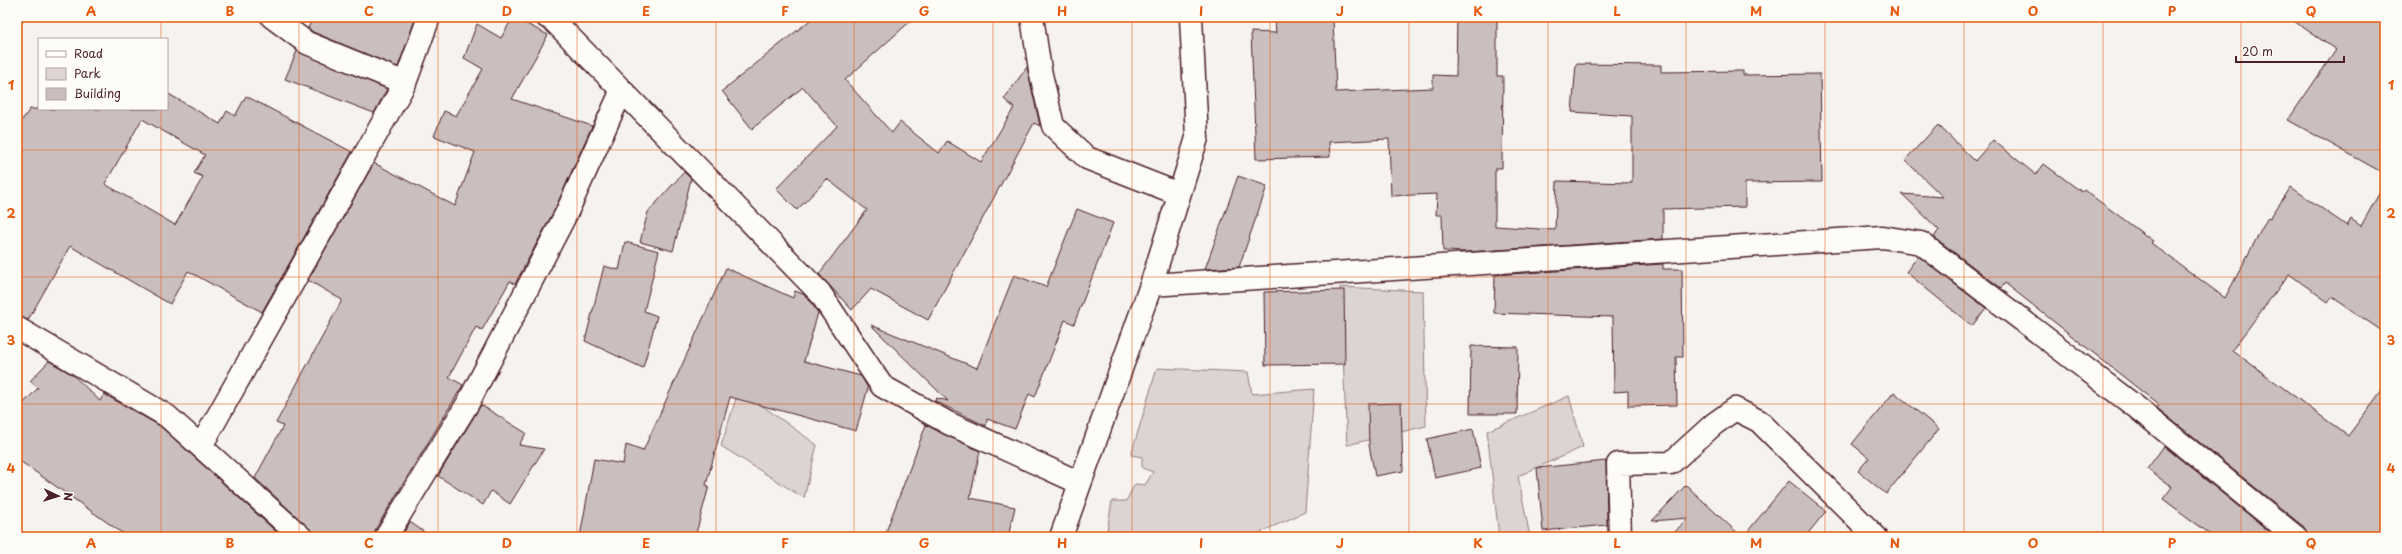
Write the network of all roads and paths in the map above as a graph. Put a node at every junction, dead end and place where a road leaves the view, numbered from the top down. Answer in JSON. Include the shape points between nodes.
{"nodes":[{"id":1,"x":272,"y":17,"type":"edge"},
{"id":2,"x":429,"y":17,"type":"edge"},
{"id":3,"x":547,"y":17,"type":"edge"},
{"id":4,"x":1191,"y":17,"type":"edge"},
{"id":5,"x":1030,"y":18,"type":"edge"},
{"id":6,"x":405,"y":83,"type":"junction"},
{"id":7,"x":622,"y":90,"type":"junction"},
{"id":8,"x":1179,"y":194,"type":"junction"},
{"id":9,"x":1151,"y":286,"type":"junction"},
{"id":10,"x":17,"y":328,"type":"edge"},
{"id":11,"x":201,"y":446,"type":"junction"},
{"id":12,"x":1080,"y":483,"type":"junction"},
{"id":13,"x":301,"y":537,"type":"edge"},
{"id":14,"x":386,"y":537,"type":"edge"},
{"id":15,"x":1061,"y":537,"type":"edge"},
{"id":16,"x":1620,"y":537,"type":"edge"},
{"id":17,"x":1876,"y":537,"type":"edge"},
{"id":18,"x":2296,"y":537,"type":"edge"}],
"edges":[{"from":1,"to":6,"type":"street","via":[[307,43]]},
{"from":2,"to":6,"type":"street"},
{"from":3,"to":7,"type":"street","via":[[553,20]]},
{"from":4,"to":8,"type":"street","via":[[1197,138]]},
{"from":5,"to":8,"type":"street","via":[[1053,126],[1087,158]]},
{"from":6,"to":11,"type":"street"},
{"from":7,"to":12,"type":"street","via":[[820,294],[882,386],[948,423]]},
{"from":7,"to":14,"type":"street","via":[[566,214],[471,396]]},
{"from":8,"to":9,"type":"street"},
{"from":9,"to":12,"type":"street"},
{"from":9,"to":18,"type":"street","via":[[1882,237],[1921,243],[2136,407]]},
{"from":10,"to":11,"type":"street","via":[[167,416]]},
{"from":11,"to":13,"type":"street"},
{"from":12,"to":15,"type":"street"},
{"from":16,"to":17,"type":"street","via":[[1618,464],[1671,463],[1735,408],[1759,421]]}]}
